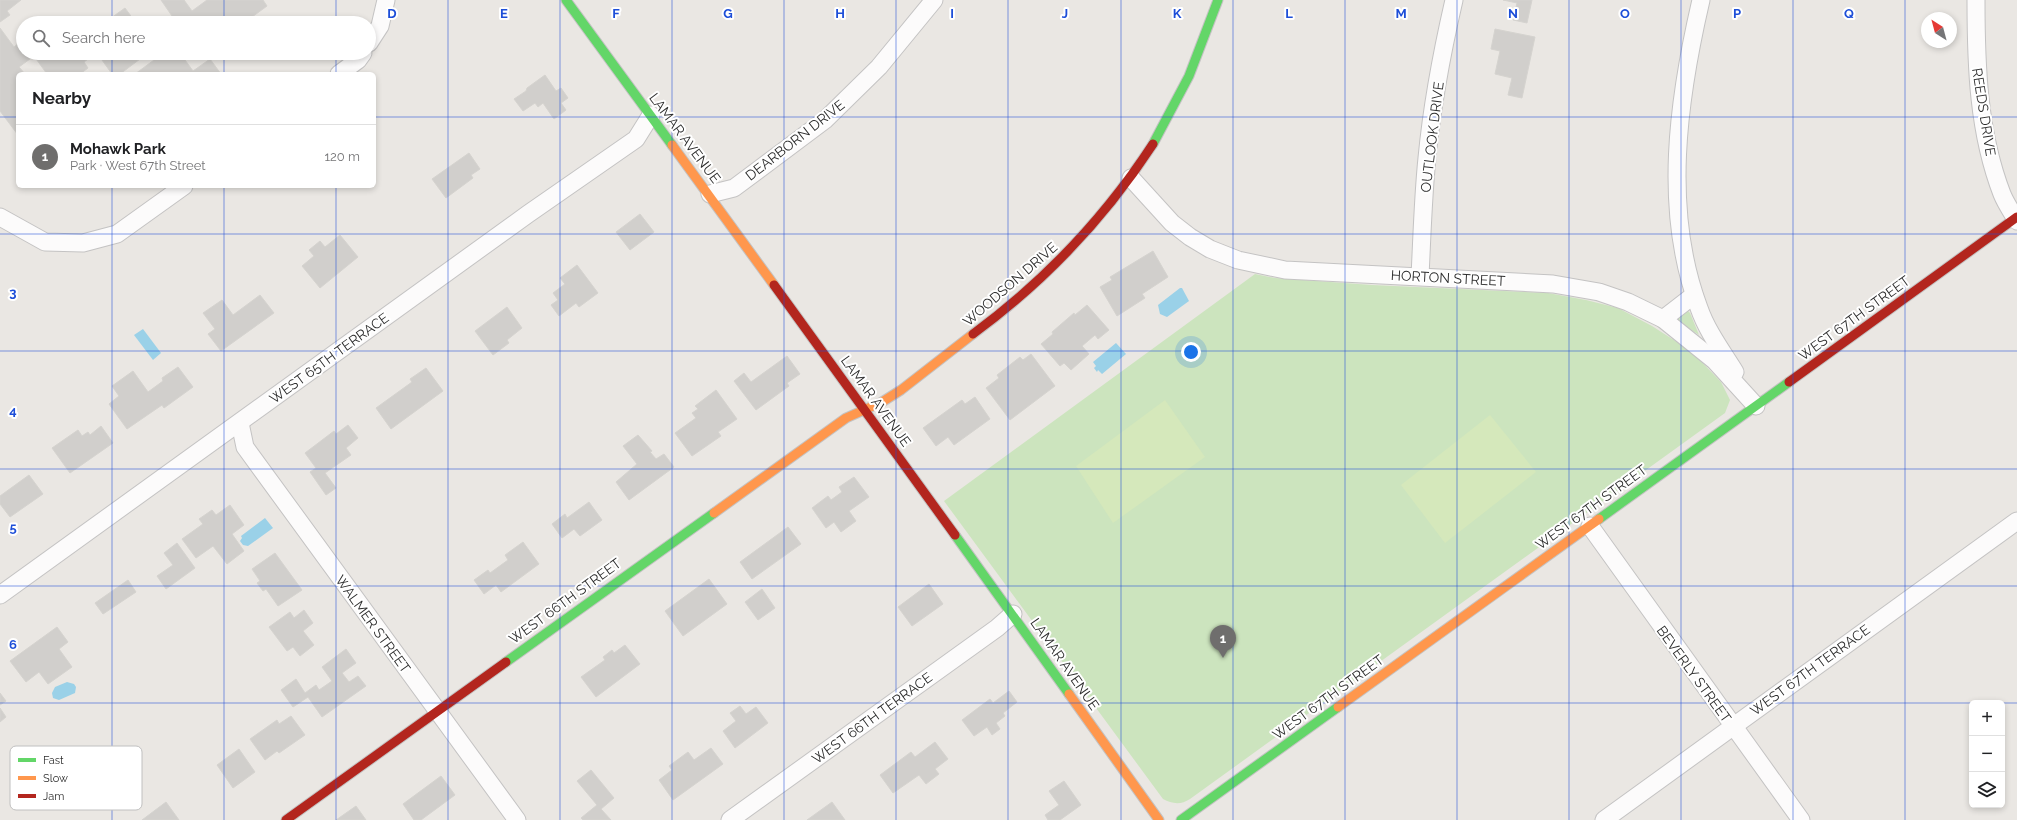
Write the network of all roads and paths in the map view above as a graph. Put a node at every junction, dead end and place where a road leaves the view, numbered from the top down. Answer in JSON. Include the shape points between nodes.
{"nodes":[{"id":1,"x":386,"y":0,"type":"edge"},
{"id":2,"x":566,"y":0,"type":"edge"},
{"id":3,"x":934,"y":0,"type":"edge"},
{"id":4,"x":1218,"y":0,"type":"edge"},
{"id":5,"x":1454,"y":0,"type":"edge"},
{"id":6,"x":1701,"y":0,"type":"edge"},
{"id":7,"x":1976,"y":0,"type":"edge"},
{"id":8,"x":376,"y":32,"type":"edge"},
{"id":9,"x":358,"y":60,"type":"edge"},
{"id":10,"x":342,"y":72,"type":"edge"},
{"id":11,"x":651,"y":115,"type":"junction"},
{"id":12,"x":1130,"y":178,"type":"junction"},
{"id":13,"x":181,"y":188,"type":"edge"},
{"id":14,"x":710,"y":194,"type":"junction"},
{"id":15,"x":0,"y":217,"type":"edge"},
{"id":16,"x":2017,"y":219,"type":"edge"},
{"id":17,"x":1420,"y":276,"type":"junction"},
{"id":18,"x":1694,"y":295,"type":"junction"},
{"id":19,"x":1663,"y":319,"type":"junction"},
{"id":20,"x":1756,"y":406,"type":"junction"},
{"id":21,"x":865,"y":410,"type":"junction"},
{"id":22,"x":240,"y":423,"type":"junction"},
{"id":23,"x":2017,"y":521,"type":"edge"},
{"id":24,"x":1590,"y":526,"type":"junction"},
{"id":25,"x":0,"y":595,"type":"edge"},
{"id":26,"x":1013,"y":614,"type":"junction"},
{"id":27,"x":436,"y":711,"type":"junction"},
{"id":28,"x":1732,"y":727,"type":"junction"},
{"id":29,"x":286,"y":820,"type":"edge"},
{"id":30,"x":517,"y":820,"type":"edge"},
{"id":31,"x":730,"y":820,"type":"edge"},
{"id":32,"x":1159,"y":820,"type":"edge"},
{"id":33,"x":1181,"y":820,"type":"edge"},
{"id":34,"x":1604,"y":820,"type":"edge"},
{"id":35,"x":1801,"y":820,"type":"edge"}],
"edges":[{"from":1,"to":8,"type":"street"},
{"from":2,"to":11,"type":"street","name":"LAMAR AVENUE"},
{"from":3,"to":14,"type":"street","name":"DEARBORN DRIVE","via":[[879,67],[825,120],[734,188]]},
{"from":4,"to":12,"type":"street","name":"WOODSON DRIVE","via":[[1198,55],[1177,101],[1152,146]]},
{"from":5,"to":17,"type":"street","name":"OUTLOOK DRIVE","via":[[1431,120]]},
{"from":6,"to":18,"type":"street","via":[[1681,104],[1678,154],[1682,244]]},
{"from":7,"to":16,"type":"street","name":"REEDS DRIVE","via":[[1976,60],[1984,127],[2002,196]]},
{"from":9,"to":10,"type":"street"},
{"from":11,"to":14,"type":"street","name":"LAMAR AVENUE"},
{"from":11,"to":22,"type":"street","name":"WEST 65TH TERRACE","via":[[636,138]]},
{"from":12,"to":17,"type":"street","name":"HORTON STREET","via":[[1190,237],[1210,249],[1238,260],[1285,270]]},
{"from":12,"to":21,"type":"street","name":"WOODSON DRIVE","via":[[1069,254],[1025,294],[882,402]]},
{"from":13,"to":15,"type":"street","via":[[117,234],[83,243],[45,242]]},
{"from":14,"to":21,"type":"street","name":"LAMAR AVENUE"},
{"from":16,"to":20,"type":"street","name":"WEST 67TH STREET"},
{"from":17,"to":19,"type":"street","name":"HORTON STREET","via":[[1561,286],[1599,292],[1628,302]]},
{"from":18,"to":19,"type":"street"},
{"from":18,"to":20,"type":"street","via":[[1713,336]]},
{"from":19,"to":20,"type":"street","name":"HORTON STREET","via":[[1715,361]]},
{"from":20,"to":24,"type":"street","name":"WEST 67TH STREET"},
{"from":21,"to":26,"type":"street","name":"LAMAR AVENUE"},
{"from":21,"to":27,"type":"street","name":"WEST 66TH STREET","via":[[846,418]]},
{"from":22,"to":25,"type":"street","name":"WEST 65TH TERRACE"},
{"from":22,"to":27,"type":"street","name":"WALMER STREET","via":[[244,447]]},
{"from":23,"to":28,"type":"street","name":"WEST 67TH TERRACE"},
{"from":24,"to":28,"type":"street","name":"BEVERLY STREET"},
{"from":24,"to":33,"type":"street","name":"WEST 67TH STREET"},
{"from":26,"to":31,"type":"street","name":"WEST 66TH TERRACE"},
{"from":26,"to":32,"type":"street","name":"LAMAR AVENUE"},
{"from":27,"to":29,"type":"street","name":"WEST 66TH STREET"},
{"from":27,"to":30,"type":"street","name":"WALMER STREET"},
{"from":28,"to":34,"type":"street","name":"WEST 67TH TERRACE"},
{"from":28,"to":35,"type":"street","name":"BEVERLY STREET"}]}
